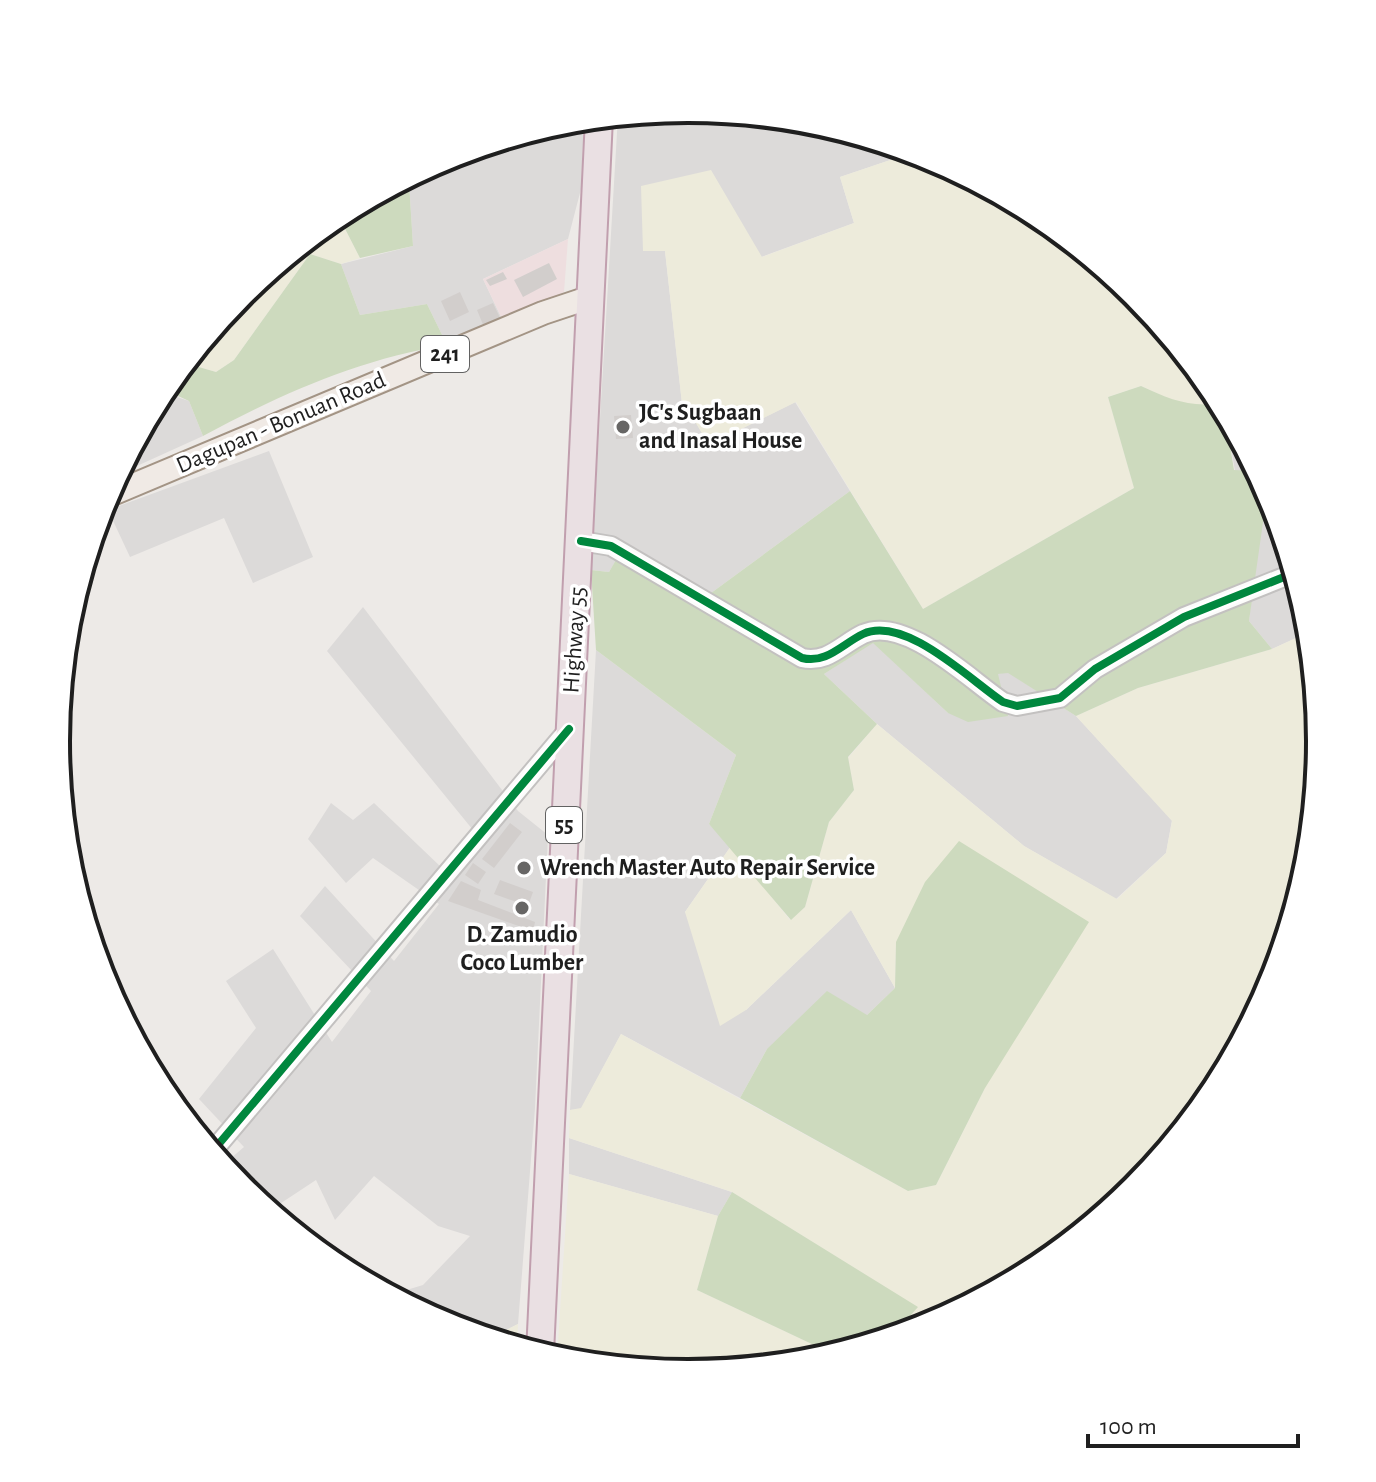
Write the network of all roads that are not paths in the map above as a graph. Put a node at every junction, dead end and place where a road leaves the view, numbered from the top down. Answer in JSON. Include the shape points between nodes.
{"nodes":[{"id":1,"x":598,"y":129,"type":"edge"},
{"id":2,"x":591,"y":297,"type":"junction"},
{"id":3,"x":124,"y":489,"type":"edge"},
{"id":4,"x":596,"y":544,"type":"junction"},
{"id":5,"x":1284,"y":577,"type":"edge"},
{"id":6,"x":569,"y":729,"type":"junction"},
{"id":7,"x":219,"y":1143,"type":"edge"},
{"id":8,"x":541,"y":1341,"type":"edge"}],
"edges":[{"from":1,"to":2,"type":"highway","name":"Highway 55","number":"55"},
{"from":2,"to":3,"type":"main road","name":"Dagupan - Bonuan Road","number":"241"},
{"from":2,"to":4,"type":"highway","name":"Highway 55","number":"55"},
{"from":4,"to":5,"type":"street","via":[[802,658],[821,659],[864,634],[886,631],[922,644],[1003,702],[1017,706],[1060,698],[1095,669],[1184,617]]},
{"from":4,"to":6,"type":"highway","name":"Highway 55","number":"55"},
{"from":6,"to":7,"type":"street"},
{"from":6,"to":8,"type":"highway","name":"Highway 55","number":"55"}]}
